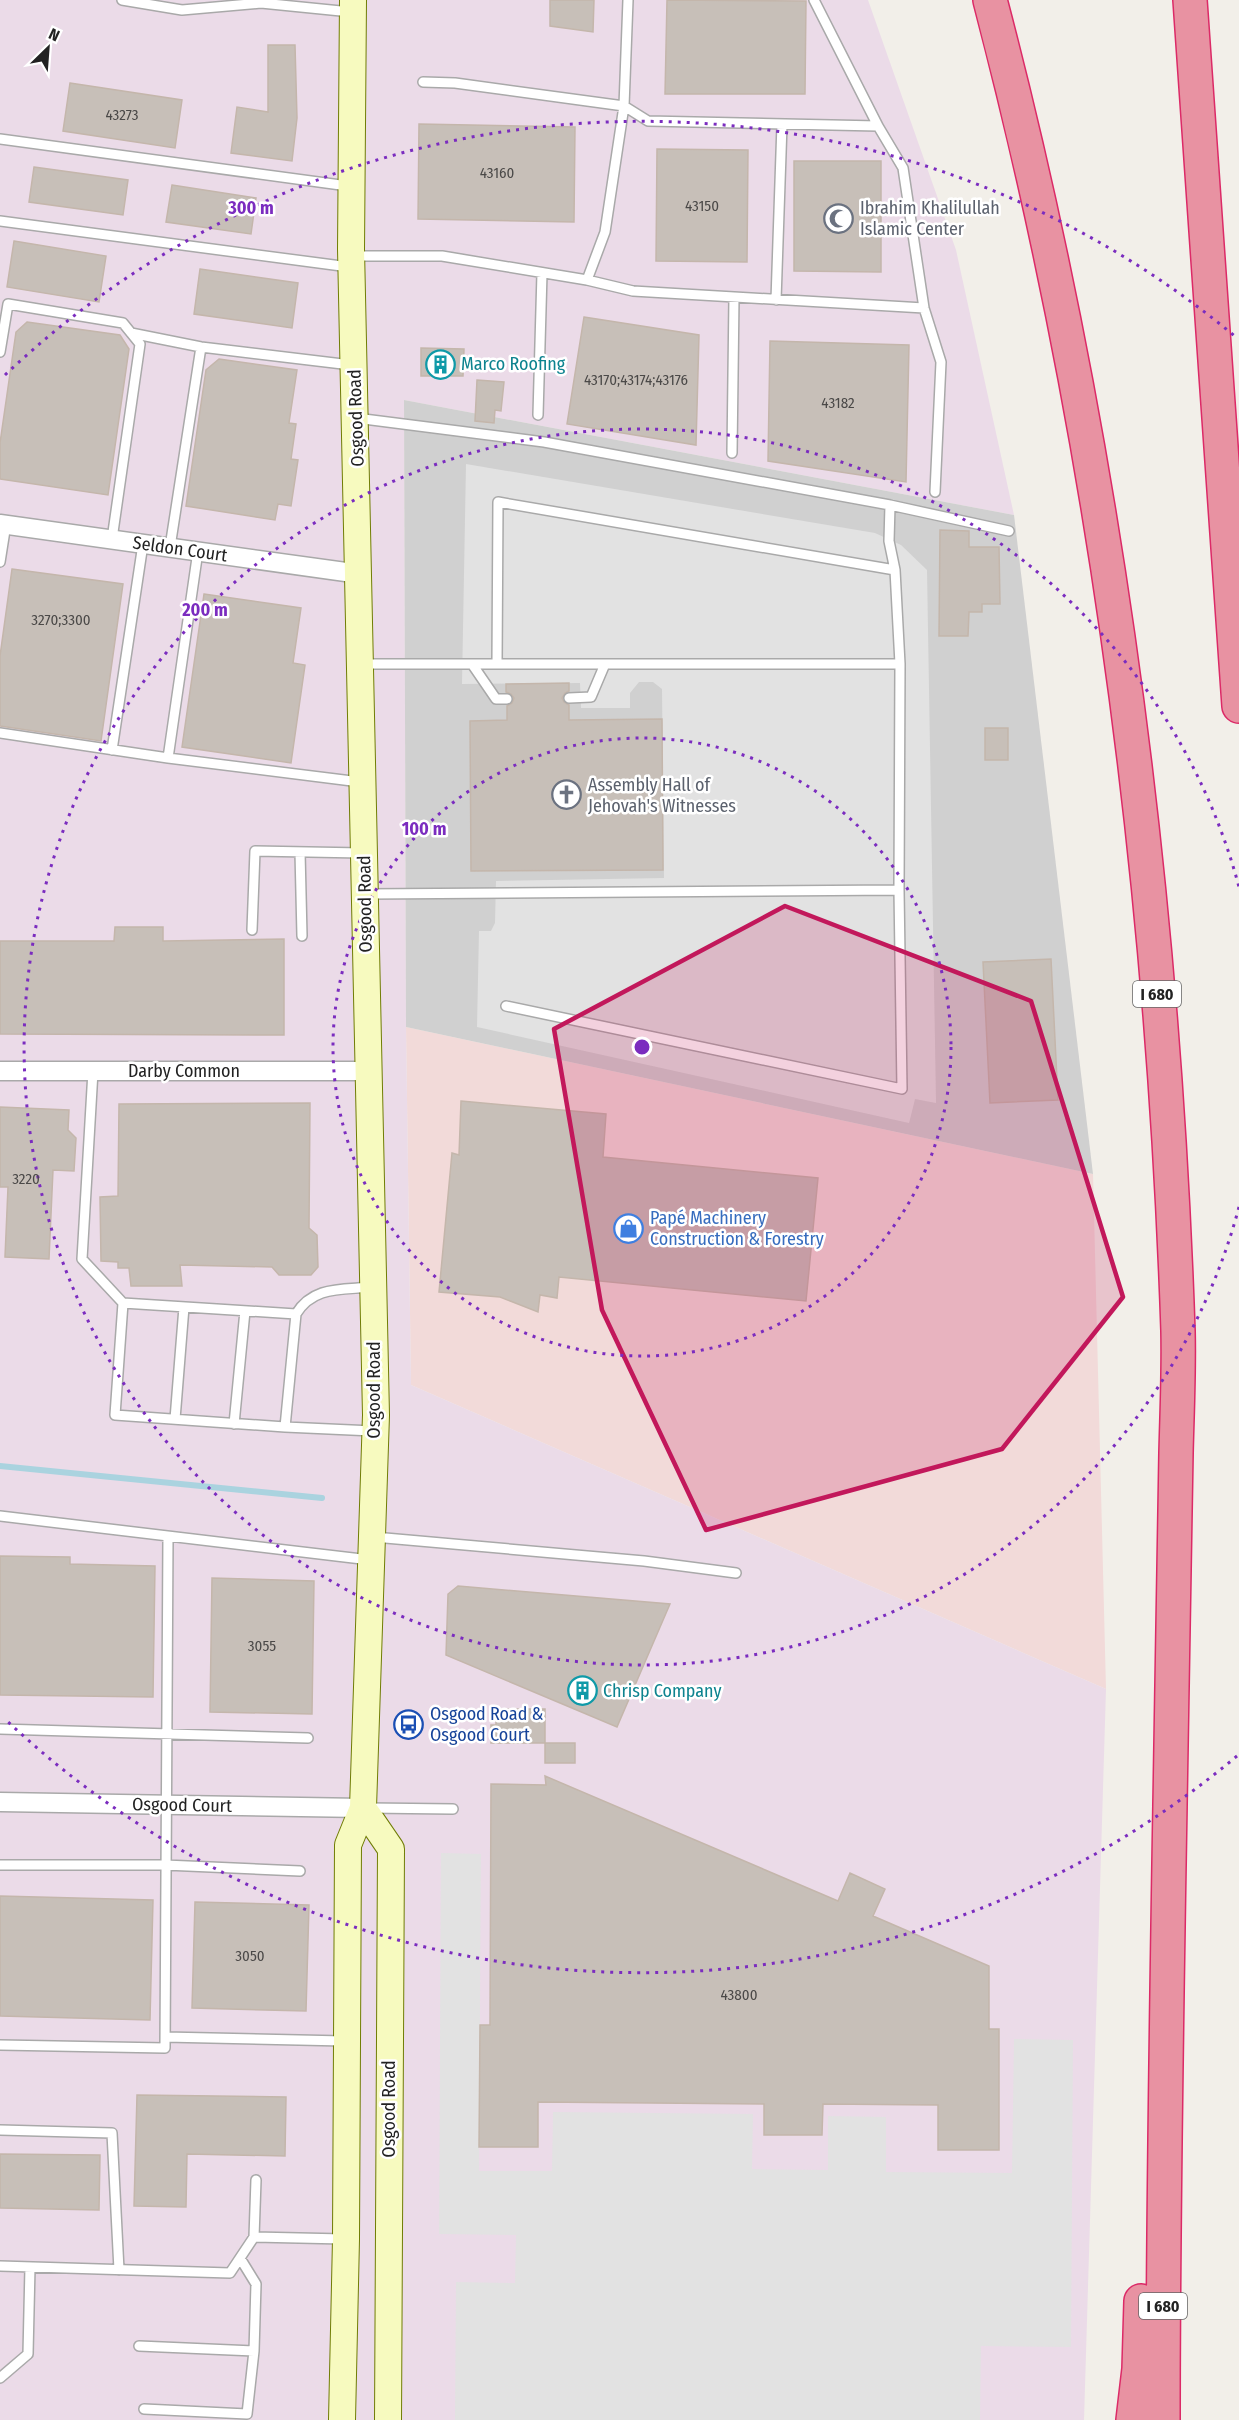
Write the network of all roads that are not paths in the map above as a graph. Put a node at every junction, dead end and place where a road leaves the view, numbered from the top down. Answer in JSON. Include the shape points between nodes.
{"nodes":[{"id":1,"x":122,"y":0,"type":"edge"},
{"id":2,"x":628,"y":0,"type":"edge"},
{"id":3,"x":814,"y":0,"type":"edge"},
{"id":4,"x":990,"y":0,"type":"edge"},
{"id":5,"x":1190,"y":0,"type":"edge"},
{"id":6,"x":261,"y":2,"type":"edge"},
{"id":7,"x":353,"y":6,"type":"edge"},
{"id":8,"x":423,"y":82,"type":"dead end"},
{"id":9,"x":624,"y":106,"type":"junction"},
{"id":10,"x":782,"y":124,"type":"junction"},
{"id":11,"x":878,"y":126,"type":"junction"},
{"id":12,"x":0,"y":139,"type":"edge"},
{"id":13,"x":352,"y":186,"type":"junction"},
{"id":14,"x":0,"y":220,"type":"edge"},
{"id":15,"x":352,"y":262,"type":"junction"},
{"id":16,"x":542,"y":273,"type":"junction"},
{"id":17,"x":587,"y":280,"type":"junction"},
{"id":18,"x":734,"y":297,"type":"junction"},
{"id":19,"x":776,"y":300,"type":"junction"},
{"id":20,"x":924,"y":308,"type":"junction"},
{"id":21,"x":131,"y":333,"type":"junction"},
{"id":22,"x":201,"y":347,"type":"junction"},
{"id":23,"x":0,"y":352,"type":"edge"},
{"id":24,"x":354,"y":365,"type":"junction"},
{"id":25,"x":538,"y":416,"type":"dead end"},
{"id":26,"x":356,"y":418,"type":"junction"},
{"id":27,"x":732,"y":453,"type":"dead end"},
{"id":28,"x":935,"y":492,"type":"dead end"},
{"id":29,"x":890,"y":505,"type":"junction"},
{"id":30,"x":3,"y":524,"type":"edge"},
{"id":31,"x":1009,"y":531,"type":"dead end"},
{"id":32,"x":112,"y":539,"type":"junction"},
{"id":33,"x":143,"y":544,"type":"junction"},
{"id":34,"x":170,"y":547,"type":"junction"},
{"id":35,"x":198,"y":551,"type":"junction"},
{"id":36,"x":0,"y":562,"type":"edge"},
{"id":37,"x":895,"y":570,"type":"junction"},
{"id":38,"x":360,"y":574,"type":"junction"},
{"id":39,"x":361,"y":663,"type":"junction"},
{"id":40,"x":472,"y":664,"type":"junction"},
{"id":41,"x":497,"y":664,"type":"junction"},
{"id":42,"x":605,"y":664,"type":"junction"},
{"id":43,"x":900,"y":664,"type":"junction"},
{"id":44,"x":569,"y":698,"type":"dead end"},
{"id":45,"x":507,"y":699,"type":"dead end"},
{"id":46,"x":1239,"y":706,"type":"edge"},
{"id":47,"x":0,"y":733,"type":"edge"},
{"id":48,"x":112,"y":750,"type":"junction"},
{"id":49,"x":168,"y":758,"type":"junction"},
{"id":50,"x":363,"y":783,"type":"junction"},
{"id":51,"x":300,"y":852,"type":"junction"},
{"id":52,"x":364,"y":853,"type":"junction"},
{"id":53,"x":899,"y":890,"type":"junction"},
{"id":54,"x":365,"y":894,"type":"junction"},
{"id":55,"x":252,"y":930,"type":"dead end"},
{"id":56,"x":303,"y":936,"type":"dead end"},
{"id":57,"x":506,"y":1006,"type":"dead end"},
{"id":58,"x":0,"y":1071,"type":"edge"},
{"id":59,"x":93,"y":1071,"type":"junction"},
{"id":60,"x":368,"y":1071,"type":"junction"},
{"id":61,"x":373,"y":1287,"type":"junction"},
{"id":62,"x":123,"y":1303,"type":"junction"},
{"id":63,"x":184,"y":1307,"type":"junction"},
{"id":64,"x":245,"y":1311,"type":"junction"},
{"id":65,"x":296,"y":1314,"type":"junction"},
{"id":66,"x":175,"y":1419,"type":"junction"},
{"id":67,"x":234,"y":1424,"type":"junction"},
{"id":68,"x":285,"y":1428,"type":"junction"},
{"id":69,"x":375,"y":1431,"type":"junction"},
{"id":70,"x":0,"y":1516,"type":"edge"},
{"id":71,"x":168,"y":1536,"type":"junction"},
{"id":72,"x":372,"y":1549,"type":"junction"},
{"id":73,"x":736,"y":1573,"type":"dead end"},
{"id":74,"x":0,"y":1729,"type":"edge"},
{"id":75,"x":166,"y":1733,"type":"junction"},
{"id":76,"x":308,"y":1738,"type":"dead end"},
{"id":77,"x":0,"y":1802,"type":"edge"},
{"id":78,"x":166,"y":1804,"type":"junction"},
{"id":79,"x":363,"y":1808,"type":"junction"},
{"id":80,"x":453,"y":1809,"type":"dead end"},
{"id":81,"x":0,"y":1865,"type":"edge"},
{"id":82,"x":165,"y":1865,"type":"junction"},
{"id":83,"x":300,"y":1871,"type":"dead end"},
{"id":84,"x":165,"y":2037,"type":"junction"},
{"id":85,"x":347,"y":2041,"type":"junction"},
{"id":86,"x":0,"y":2045,"type":"edge"},
{"id":87,"x":0,"y":2130,"type":"edge"},
{"id":88,"x":256,"y":2180,"type":"dead end"},
{"id":89,"x":1163,"y":2192,"type":"junction"},
{"id":90,"x":254,"y":2237,"type":"junction"},
{"id":91,"x":346,"y":2239,"type":"junction"},
{"id":92,"x":240,"y":2258,"type":"junction"},
{"id":93,"x":0,"y":2266,"type":"edge"},
{"id":94,"x":30,"y":2267,"type":"junction"},
{"id":95,"x":119,"y":2270,"type":"junction"},
{"id":96,"x":139,"y":2346,"type":"dead end"},
{"id":97,"x":254,"y":2351,"type":"junction"},
{"id":98,"x":0,"y":2378,"type":"edge"},
{"id":99,"x":144,"y":2409,"type":"dead end"},
{"id":100,"x":342,"y":2420,"type":"edge"},
{"id":101,"x":388,"y":2420,"type":"edge"},
{"id":102,"x":1133,"y":2420,"type":"edge"},
{"id":103,"x":1163,"y":2420,"type":"edge"}],
"edges":[{"from":1,"to":6,"type":"lane","via":[[182,10]]},
{"from":2,"to":9,"type":"lane"},
{"from":3,"to":11,"type":"lane"},
{"from":4,"to":89,"type":"highway","number":"I 680","via":[[1050,250],[1090,454],[1140,816],[1160,1018],[1178,1338]]},
{"from":5,"to":46,"type":"highway"},
{"from":6,"to":7,"type":"lane"},
{"from":7,"to":13,"type":"main road","name":"Osgood Road"},
{"from":8,"to":9,"type":"lane"},
{"from":9,"to":10,"type":"lane","via":[[648,121]]},
{"from":9,"to":17,"type":"lane","via":[[605,232]]},
{"from":10,"to":11,"type":"lane"},
{"from":10,"to":19,"type":"lane"},
{"from":11,"to":20,"type":"lane","via":[[903,168]]},
{"from":12,"to":13,"type":"lane"},
{"from":13,"to":15,"type":"main road","name":"Osgood Road"},
{"from":14,"to":15,"type":"lane"},
{"from":15,"to":16,"type":"lane","via":[[442,256]]},
{"from":15,"to":24,"type":"main road","name":"Osgood Road"},
{"from":16,"to":17,"type":"lane"},
{"from":16,"to":25,"type":"lane"},
{"from":17,"to":18,"type":"lane","via":[[633,291]]},
{"from":18,"to":19,"type":"lane"},
{"from":18,"to":27,"type":"lane"},
{"from":19,"to":20,"type":"lane"},
{"from":20,"to":28,"type":"lane","via":[[940,362]]},
{"from":21,"to":22,"type":"lane"},
{"from":21,"to":23,"type":"lane","via":[[123,323],[8,304]]},
{"from":21,"to":32,"type":"lane","via":[[140,344]]},
{"from":22,"to":24,"type":"lane"},
{"from":22,"to":34,"type":"lane"},
{"from":24,"to":26,"type":"main road","name":"Osgood Road"},
{"from":26,"to":29,"type":"lane","via":[[544,442]]},
{"from":26,"to":38,"type":"main road","name":"Osgood Road"},
{"from":29,"to":31,"type":"lane"},
{"from":29,"to":37,"type":"lane","via":[[889,541]]},
{"from":30,"to":32,"type":"street","name":"Seldon Court"},
{"from":30,"to":36,"type":"lane"},
{"from":32,"to":33,"type":"street","name":"Seldon Court"},
{"from":33,"to":34,"type":"street","name":"Seldon Court"},
{"from":33,"to":48,"type":"lane"},
{"from":34,"to":35,"type":"street","name":"Seldon Court"},
{"from":35,"to":38,"type":"street","name":"Seldon Court"},
{"from":35,"to":49,"type":"lane"},
{"from":37,"to":41,"type":"lane","via":[[498,502]]},
{"from":37,"to":43,"type":"lane"},
{"from":38,"to":39,"type":"main road","name":"Osgood Road"},
{"from":39,"to":40,"type":"lane"},
{"from":39,"to":50,"type":"main road","name":"Osgood Road"},
{"from":40,"to":41,"type":"lane"},
{"from":40,"to":45,"type":"lane","via":[[496,699]]},
{"from":41,"to":42,"type":"lane"},
{"from":42,"to":43,"type":"lane"},
{"from":42,"to":44,"type":"lane","via":[[591,698]]},
{"from":43,"to":53,"type":"lane"},
{"from":47,"to":48,"type":"lane"},
{"from":48,"to":49,"type":"lane"},
{"from":49,"to":50,"type":"lane"},
{"from":50,"to":52,"type":"main road","name":"Osgood Road"},
{"from":51,"to":52,"type":"lane"},
{"from":51,"to":55,"type":"lane","via":[[255,851]]},
{"from":51,"to":56,"type":"lane"},
{"from":52,"to":54,"type":"main road","name":"Osgood Road"},
{"from":53,"to":54,"type":"lane"},
{"from":53,"to":57,"type":"lane","via":[[902,1089]]},
{"from":54,"to":60,"type":"main road","name":"Osgood Road"},
{"from":58,"to":59,"type":"street","name":"Darby Common"},
{"from":59,"to":60,"type":"street","name":"Darby Common"},
{"from":59,"to":62,"type":"lane","via":[[82,1259]]},
{"from":60,"to":61,"type":"main road","name":"Osgood Road"},
{"from":61,"to":65,"type":"lane","via":[[322,1291],[303,1302]]},
{"from":61,"to":69,"type":"main road","name":"Osgood Road"},
{"from":62,"to":63,"type":"lane"},
{"from":62,"to":66,"type":"lane","via":[[116,1415]]},
{"from":63,"to":64,"type":"lane"},
{"from":63,"to":66,"type":"lane"},
{"from":64,"to":65,"type":"lane"},
{"from":64,"to":67,"type":"lane"},
{"from":65,"to":68,"type":"lane"},
{"from":66,"to":67,"type":"lane"},
{"from":67,"to":68,"type":"lane"},
{"from":68,"to":69,"type":"lane"},
{"from":69,"to":72,"type":"main road","name":"Osgood Road"},
{"from":70,"to":71,"type":"lane"},
{"from":71,"to":72,"type":"lane"},
{"from":71,"to":75,"type":"lane"},
{"from":72,"to":73,"type":"lane","via":[[644,1561]]},
{"from":72,"to":79,"type":"main road","name":"Osgood Road"},
{"from":74,"to":75,"type":"lane"},
{"from":75,"to":76,"type":"lane"},
{"from":75,"to":78,"type":"lane"},
{"from":77,"to":78,"type":"street","name":"Osgood Court"},
{"from":78,"to":79,"type":"street","name":"Osgood Court"},
{"from":78,"to":82,"type":"lane"},
{"from":79,"to":80,"type":"lane"},
{"from":79,"to":85,"type":"main road","name":"Osgood Road","via":[[348,1845]]},
{"from":79,"to":101,"type":"main road","name":"Osgood Road","via":[[391,1849]]},
{"from":81,"to":82,"type":"lane"},
{"from":82,"to":83,"type":"lane"},
{"from":82,"to":84,"type":"lane"},
{"from":84,"to":85,"type":"lane"},
{"from":84,"to":86,"type":"lane","via":[[165,2048]]},
{"from":85,"to":91,"type":"main road","name":"Osgood Road"},
{"from":87,"to":95,"type":"lane","via":[[112,2133]]},
{"from":88,"to":90,"type":"lane"},
{"from":89,"to":102,"type":"highway","via":[[1143,2249],[1139,2369]]},
{"from":89,"to":103,"type":"highway","number":"I 680"},
{"from":90,"to":91,"type":"lane"},
{"from":90,"to":92,"type":"lane"},
{"from":91,"to":100,"type":"main road","name":"Osgood Road"},
{"from":92,"to":95,"type":"lane","via":[[230,2273]]},
{"from":92,"to":97,"type":"lane","via":[[256,2284]]},
{"from":93,"to":94,"type":"lane"},
{"from":94,"to":95,"type":"lane"},
{"from":94,"to":98,"type":"lane","via":[[28,2354]]},
{"from":96,"to":97,"type":"lane"},
{"from":97,"to":99,"type":"lane","via":[[248,2414]]}]}
